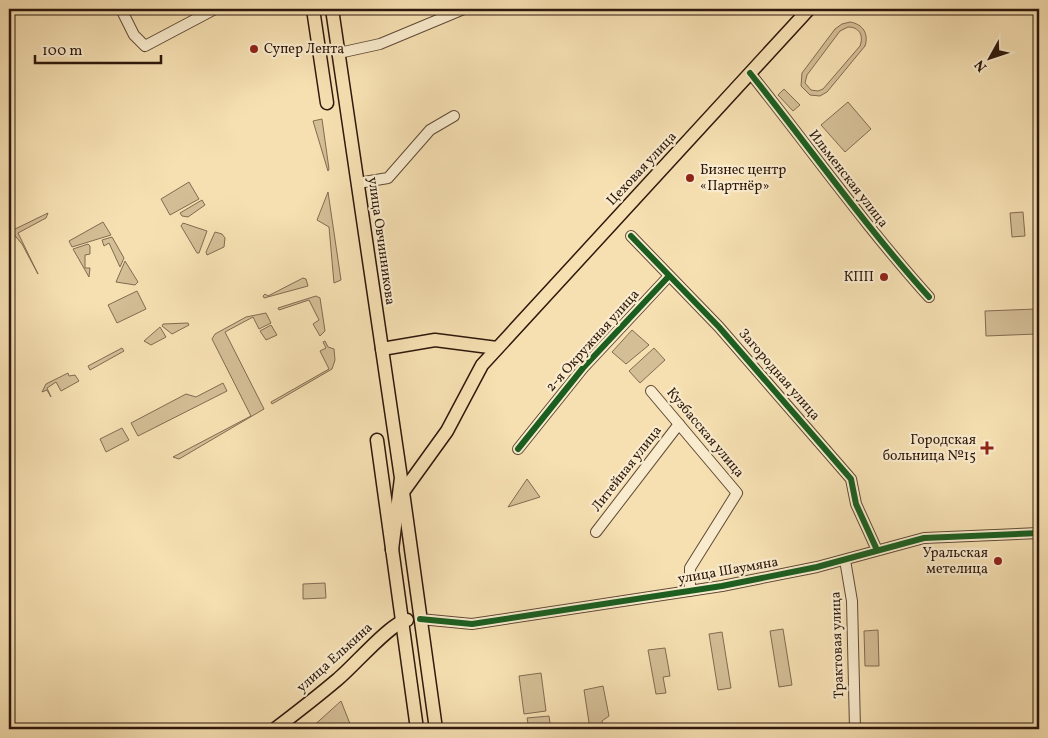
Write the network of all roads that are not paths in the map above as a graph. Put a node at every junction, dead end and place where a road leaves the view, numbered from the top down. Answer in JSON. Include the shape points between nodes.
{"nodes":[{"id":1,"x":121,"y":9,"type":"edge"},
{"id":2,"x":215,"y":9,"type":"edge"},
{"id":3,"x":313,"y":9,"type":"edge"},
{"id":4,"x":332,"y":9,"type":"edge"},
{"id":5,"x":464,"y":9,"type":"edge"},
{"id":6,"x":809,"y":9,"type":"edge"},
{"id":7,"x":339,"y":53,"type":"junction"},
{"id":8,"x":750,"y":73,"type":"junction"},
{"id":9,"x":327,"y":103,"type":"dead end"},
{"id":10,"x":454,"y":116,"type":"dead end"},
{"id":11,"x":358,"y":183,"type":"junction"},
{"id":12,"x":631,"y":236,"type":"dead end"},
{"id":13,"x":669,"y":276,"type":"junction"},
{"id":14,"x":929,"y":297,"type":"dead end"},
{"id":15,"x":497,"y":348,"type":"junction"},
{"id":16,"x":382,"y":349,"type":"junction"},
{"id":17,"x":651,"y":391,"type":"dead end"},
{"id":18,"x":679,"y":424,"type":"junction"},
{"id":19,"x":377,"y":440,"type":"dead end"},
{"id":20,"x":518,"y":448,"type":"dead end"},
{"id":21,"x":596,"y":532,"type":"dead end"},
{"id":22,"x":1039,"y":533,"type":"edge"},
{"id":23,"x":392,"y":550,"type":"junction"},
{"id":24,"x":877,"y":550,"type":"junction"},
{"id":25,"x":845,"y":560,"type":"junction"},
{"id":26,"x":690,"y":591,"type":"junction"},
{"id":27,"x":420,"y":620,"type":"junction"},
{"id":28,"x":401,"y":622,"type":"junction"},
{"id":29,"x":275,"y":729,"type":"edge"},
{"id":30,"x":417,"y":729,"type":"edge"},
{"id":31,"x":436,"y":729,"type":"edge"},
{"id":32,"x":855,"y":729,"type":"edge"}],
"edges":[{"from":1,"to":2,"type":"street","via":[[134,34],[145,46]]},
{"from":3,"to":9,"type":"main road"},
{"from":4,"to":7,"type":"main road","name":"улица Овчинникова"},
{"from":5,"to":7,"type":"street","via":[[380,44]]},
{"from":6,"to":8,"type":"main road","name":"Цеховая улица"},
{"from":7,"to":11,"type":"main road","name":"улица Овчинникова"},
{"from":8,"to":14,"type":"street","name":"Ильменская улица","via":[[820,166]]},
{"from":8,"to":15,"type":"main road","name":"Цеховая улица"},
{"from":10,"to":11,"type":"street","via":[[430,130],[388,178]]},
{"from":11,"to":16,"type":"main road","name":"улица Овчинникова"},
{"from":12,"to":13,"type":"street","name":"Загородная улица"},
{"from":13,"to":20,"type":"street","name":"2-я Окружная улица","via":[[583,368]]},
{"from":13,"to":24,"type":"street","name":"Загородная улица","via":[[730,339],[851,479],[856,504]]},
{"from":15,"to":16,"type":"main road","via":[[435,340]]},
{"from":15,"to":27,"type":"main road","name":"Цеховая улица","via":[[474,377],[447,431],[403,492]]},
{"from":16,"to":23,"type":"main road","name":"улица Овчинникова","via":[[401,478]]},
{"from":17,"to":18,"type":"street","name":"Кузбасская улица"},
{"from":18,"to":21,"type":"street","name":"Литейная улица"},
{"from":18,"to":26,"type":"street","name":"Кузбасская улица","via":[[737,493],[690,568]]},
{"from":19,"to":23,"type":"main road"},
{"from":22,"to":24,"type":"street","name":"улица Шаумяна","via":[[933,537]]},
{"from":23,"to":28,"type":"main road"},
{"from":24,"to":25,"type":"street","name":"улица Шаумяна"},
{"from":25,"to":26,"type":"street","name":"улица Шаумяна"},
{"from":25,"to":32,"type":"street","name":"Трактовая улица","via":[[852,601]]},
{"from":26,"to":27,"type":"street","name":"улица Шаумяна","via":[[472,624]]},
{"from":27,"to":28,"type":"main road"},
{"from":27,"to":31,"type":"main road"},
{"from":28,"to":29,"type":"main road","name":"улица Елькина","via":[[338,679]]},
{"from":28,"to":30,"type":"main road"}]}
